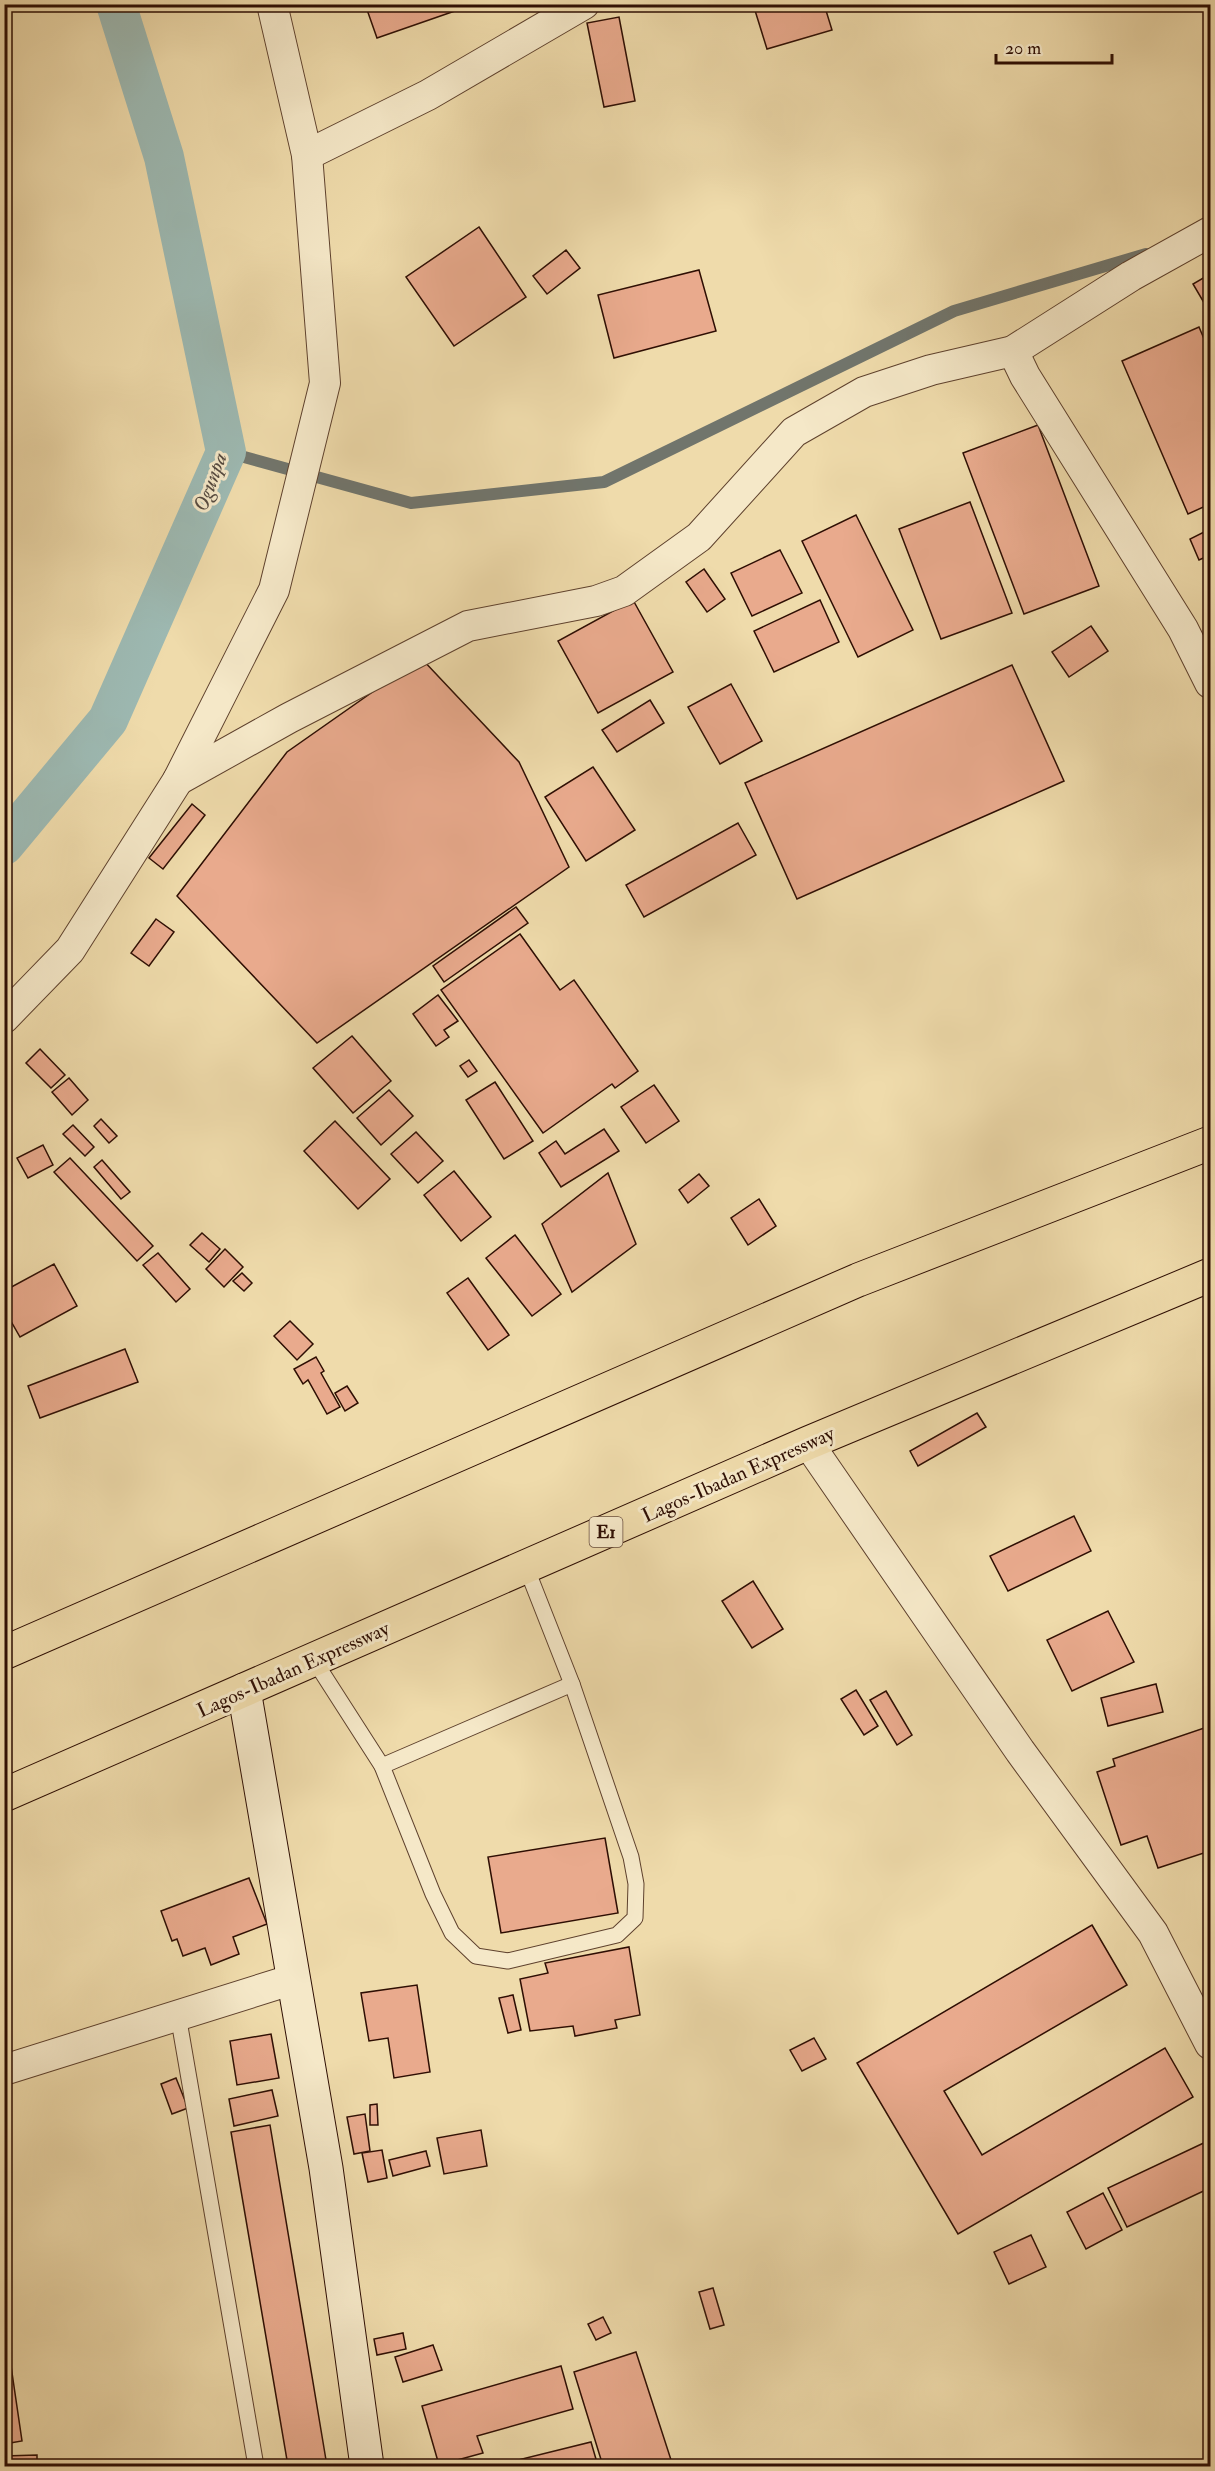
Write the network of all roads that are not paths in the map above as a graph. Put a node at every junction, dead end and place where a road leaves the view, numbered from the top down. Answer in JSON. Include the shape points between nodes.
{"nodes":[{"id":1,"x":272,"y":4,"type":"edge"},
{"id":2,"x":584,"y":4,"type":"edge"},
{"id":3,"x":307,"y":155,"type":"junction"},
{"id":4,"x":1210,"y":232,"type":"edge"},
{"id":5,"x":1013,"y":351,"type":"junction"},
{"id":6,"x":1210,"y":683,"type":"edge"},
{"id":7,"x":177,"y":780,"type":"junction"},
{"id":8,"x":4,"y":1017,"type":"edge"},
{"id":9,"x":1210,"y":1143,"type":"edge"},
{"id":10,"x":1210,"y":1275,"type":"edge"},
{"id":11,"x":808,"y":1443,"type":"junction"},
{"id":12,"x":526,"y":1567,"type":"junction"},
{"id":13,"x":4,"y":1653,"type":"edge"},
{"id":14,"x":314,"y":1660,"type":"junction"},
{"id":15,"x":572,"y":1684,"type":"junction"},
{"id":16,"x":244,"y":1690,"type":"junction"},
{"id":17,"x":382,"y":1766,"type":"junction"},
{"id":18,"x":4,"y":1795,"type":"edge"},
{"id":19,"x":294,"y":1979,"type":"junction"},
{"id":20,"x":177,"y":2015,"type":"junction"},
{"id":21,"x":1210,"y":2044,"type":"edge"},
{"id":22,"x":4,"y":2070,"type":"edge"},
{"id":23,"x":256,"y":2466,"type":"edge"},
{"id":24,"x":367,"y":2466,"type":"edge"}],
"edges":[{"from":1,"to":3,"type":"street"},
{"from":2,"to":3,"type":"street","via":[[428,95]]},
{"from":3,"to":7,"type":"street","via":[[325,383],[274,590]]},
{"from":4,"to":5,"type":"street","via":[[1131,276]]},
{"from":5,"to":6,"type":"street","via":[[1183,629]]},
{"from":5,"to":7,"type":"street","via":[[931,370],[864,392],[794,432],[699,537],[624,591],[596,601],[468,626]]},
{"from":7,"to":8,"type":"street","via":[[70,950]]},
{"from":9,"to":13,"type":"highway","via":[[858,1280]]},
{"from":10,"to":11,"type":"highway","name":"Lagos-Ibadan Expressway","number":"E1"},
{"from":11,"to":12,"type":"highway","name":"Lagos-Ibadan Expressway","number":"E1"},
{"from":11,"to":21,"type":"street","via":[[1020,1752],[1153,1933]]},
{"from":12,"to":14,"type":"highway","name":"Lagos-Ibadan Expressway","number":"E1"},
{"from":12,"to":15,"type":"lane"},
{"from":14,"to":16,"type":"highway","name":"Lagos-Ibadan Expressway","number":"E1"},
{"from":14,"to":17,"type":"lane"},
{"from":15,"to":17,"type":"lane"},
{"from":15,"to":17,"type":"lane","via":[[631,1857],[636,1884],[634,1918],[617,1935],[508,1961],[476,1956],[452,1933]]},
{"from":16,"to":18,"type":"highway","name":"Lagos-Ibadan Expressway","number":"E1"},
{"from":16,"to":19,"type":"street"},
{"from":19,"to":20,"type":"street"},
{"from":19,"to":24,"type":"street","via":[[326,2168]]},
{"from":20,"to":22,"type":"street"},
{"from":20,"to":23,"type":"lane"}]}
